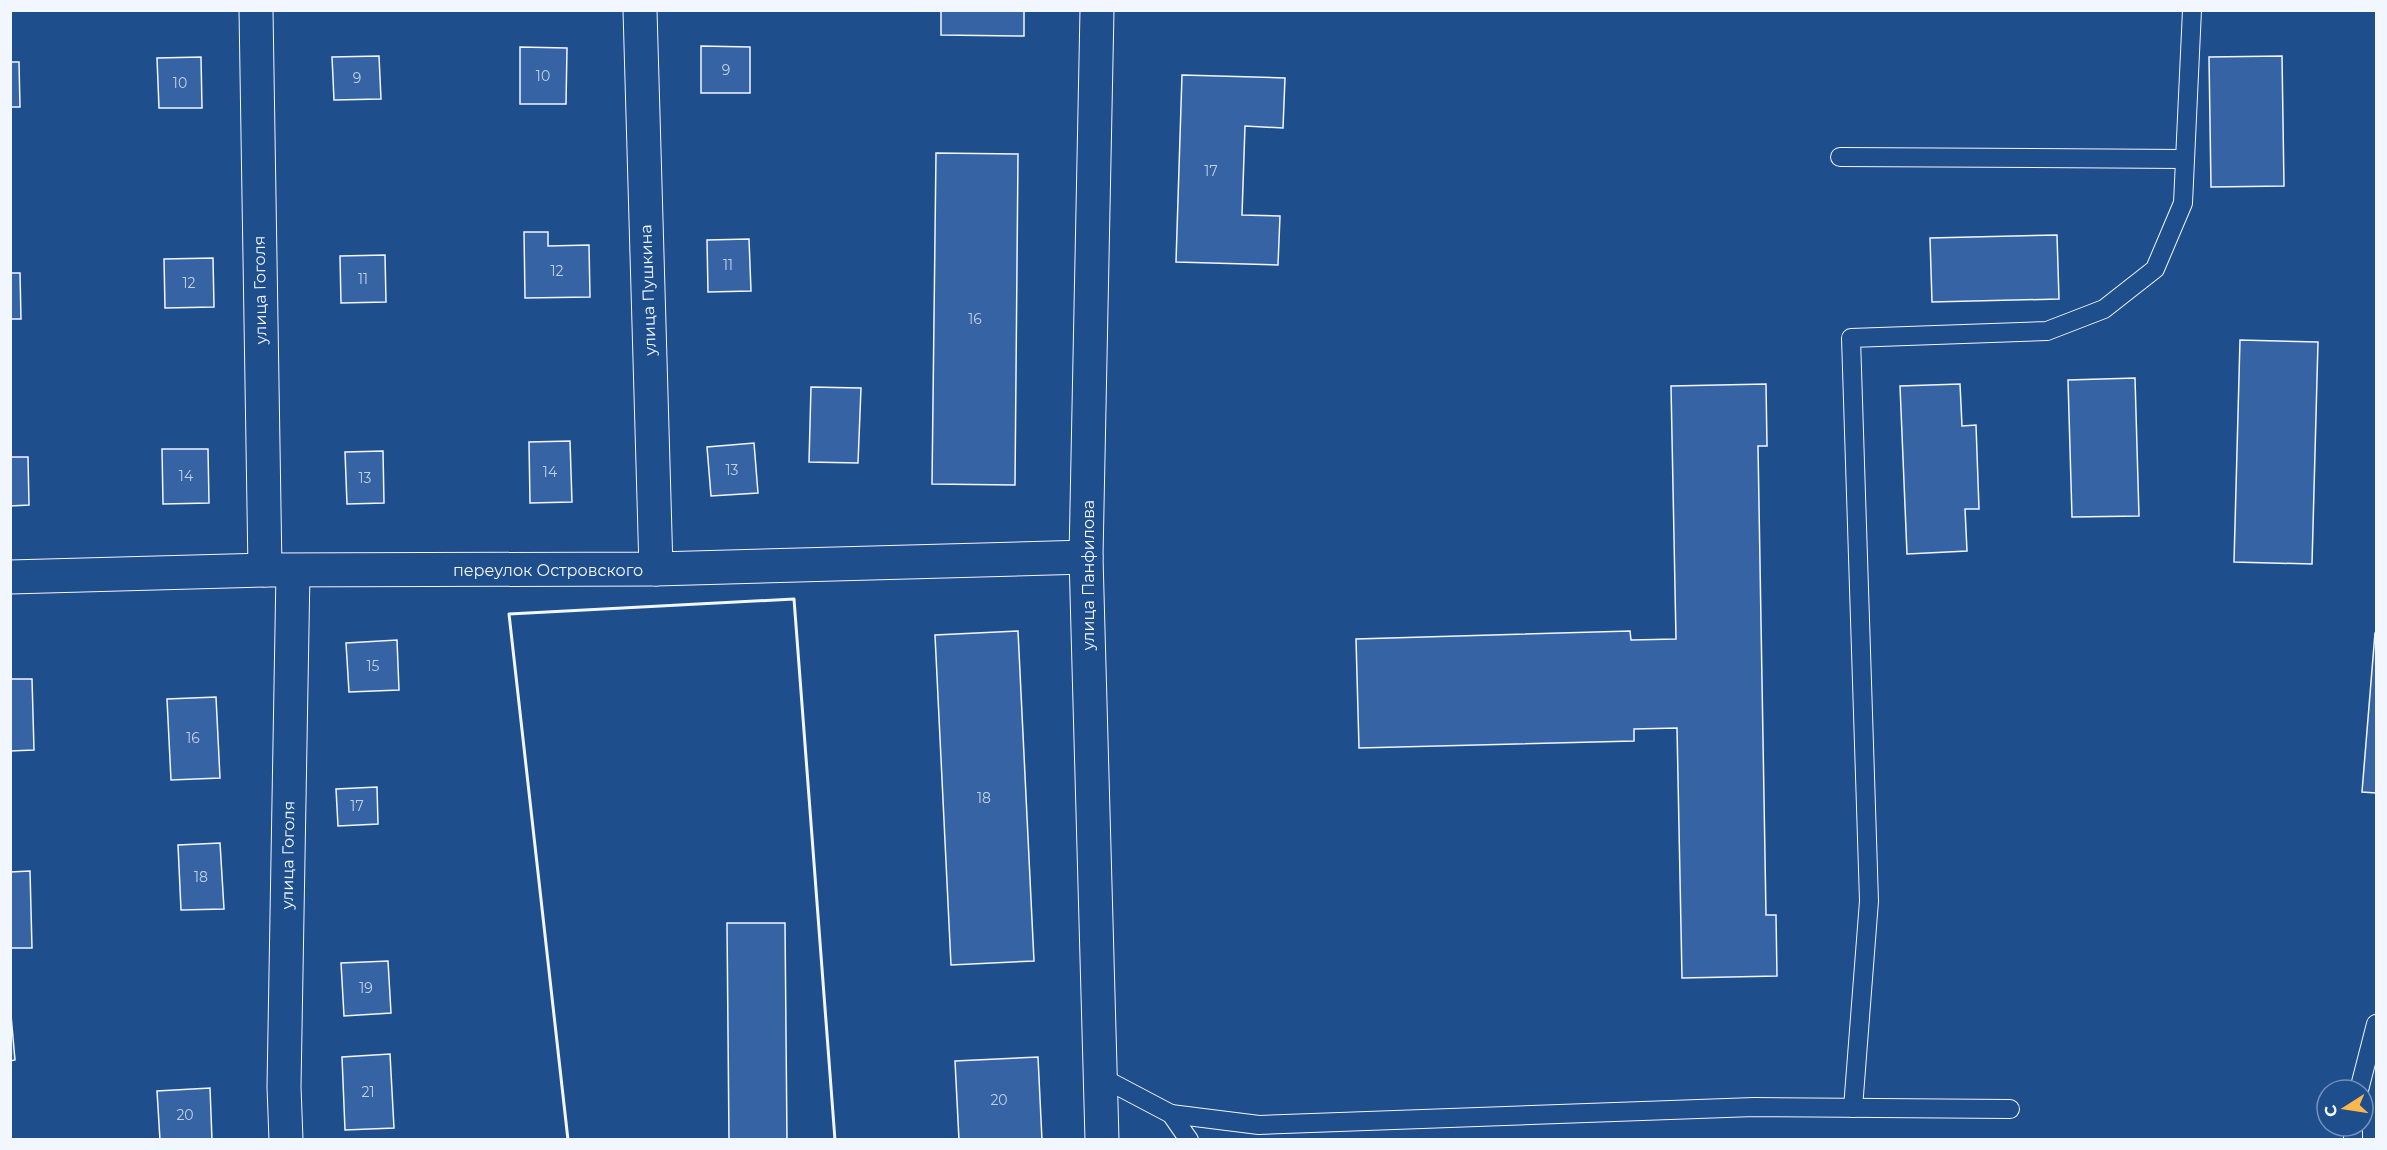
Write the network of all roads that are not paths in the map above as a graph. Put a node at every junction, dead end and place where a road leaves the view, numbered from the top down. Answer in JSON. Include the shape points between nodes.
{"nodes":[{"id":1,"x":256,"y":10,"type":"edge"},
{"id":2,"x":640,"y":10,"type":"edge"},
{"id":3,"x":1097,"y":10,"type":"edge"},
{"id":4,"x":2192,"y":10,"type":"edge"},
{"id":5,"x":1840,"y":157,"type":"dead end"},
{"id":6,"x":2185,"y":159,"type":"junction"},
{"id":7,"x":1086,"y":557,"type":"junction"},
{"id":8,"x":656,"y":570,"type":"junction"},
{"id":9,"x":279,"y":571,"type":"junction"},
{"id":10,"x":10,"y":577,"type":"edge"},
{"id":11,"x":2376,"y":1024,"type":"edge"},
{"id":12,"x":1099,"y":1076,"type":"junction"},
{"id":13,"x":2362,"y":1078,"type":"edge"},
{"id":14,"x":1853,"y":1108,"type":"junction"},
{"id":15,"x":2010,"y":1109,"type":"dead end"},
{"id":16,"x":1171,"y":1114,"type":"junction"},
{"id":17,"x":286,"y":1140,"type":"edge"},
{"id":18,"x":1102,"y":1140,"type":"edge"},
{"id":19,"x":1190,"y":1140,"type":"edge"}],
"edges":[{"from":1,"to":9,"type":"street","name":"улица Гоголя"},
{"from":2,"to":8,"type":"street","name":"улица Пушкина"},
{"from":3,"to":7,"type":"street","name":"улица Панфилова"},
{"from":4,"to":6,"type":"lane"},
{"from":5,"to":6,"type":"lane"},
{"from":6,"to":14,"type":"lane","via":[[2183,203],[2155,269],[2104,309],[2047,331],[1851,338],[1869,901]]},
{"from":7,"to":8,"type":"street","name":"переулок Островского"},
{"from":7,"to":12,"type":"street","name":"улица Панфилова"},
{"from":8,"to":9,"type":"street","name":"переулок Островского"},
{"from":9,"to":10,"type":"street","name":"переулок Островского"},
{"from":9,"to":17,"type":"street","name":"улица Гоголя"},
{"from":11,"to":13,"type":"lane"},
{"from":12,"to":16,"type":"lane"},
{"from":12,"to":18,"type":"street","name":"улица Панфилова"},
{"from":14,"to":15,"type":"lane"},
{"from":14,"to":16,"type":"lane","via":[[1743,1107],[1258,1125]]},
{"from":16,"to":19,"type":"lane"}]}
